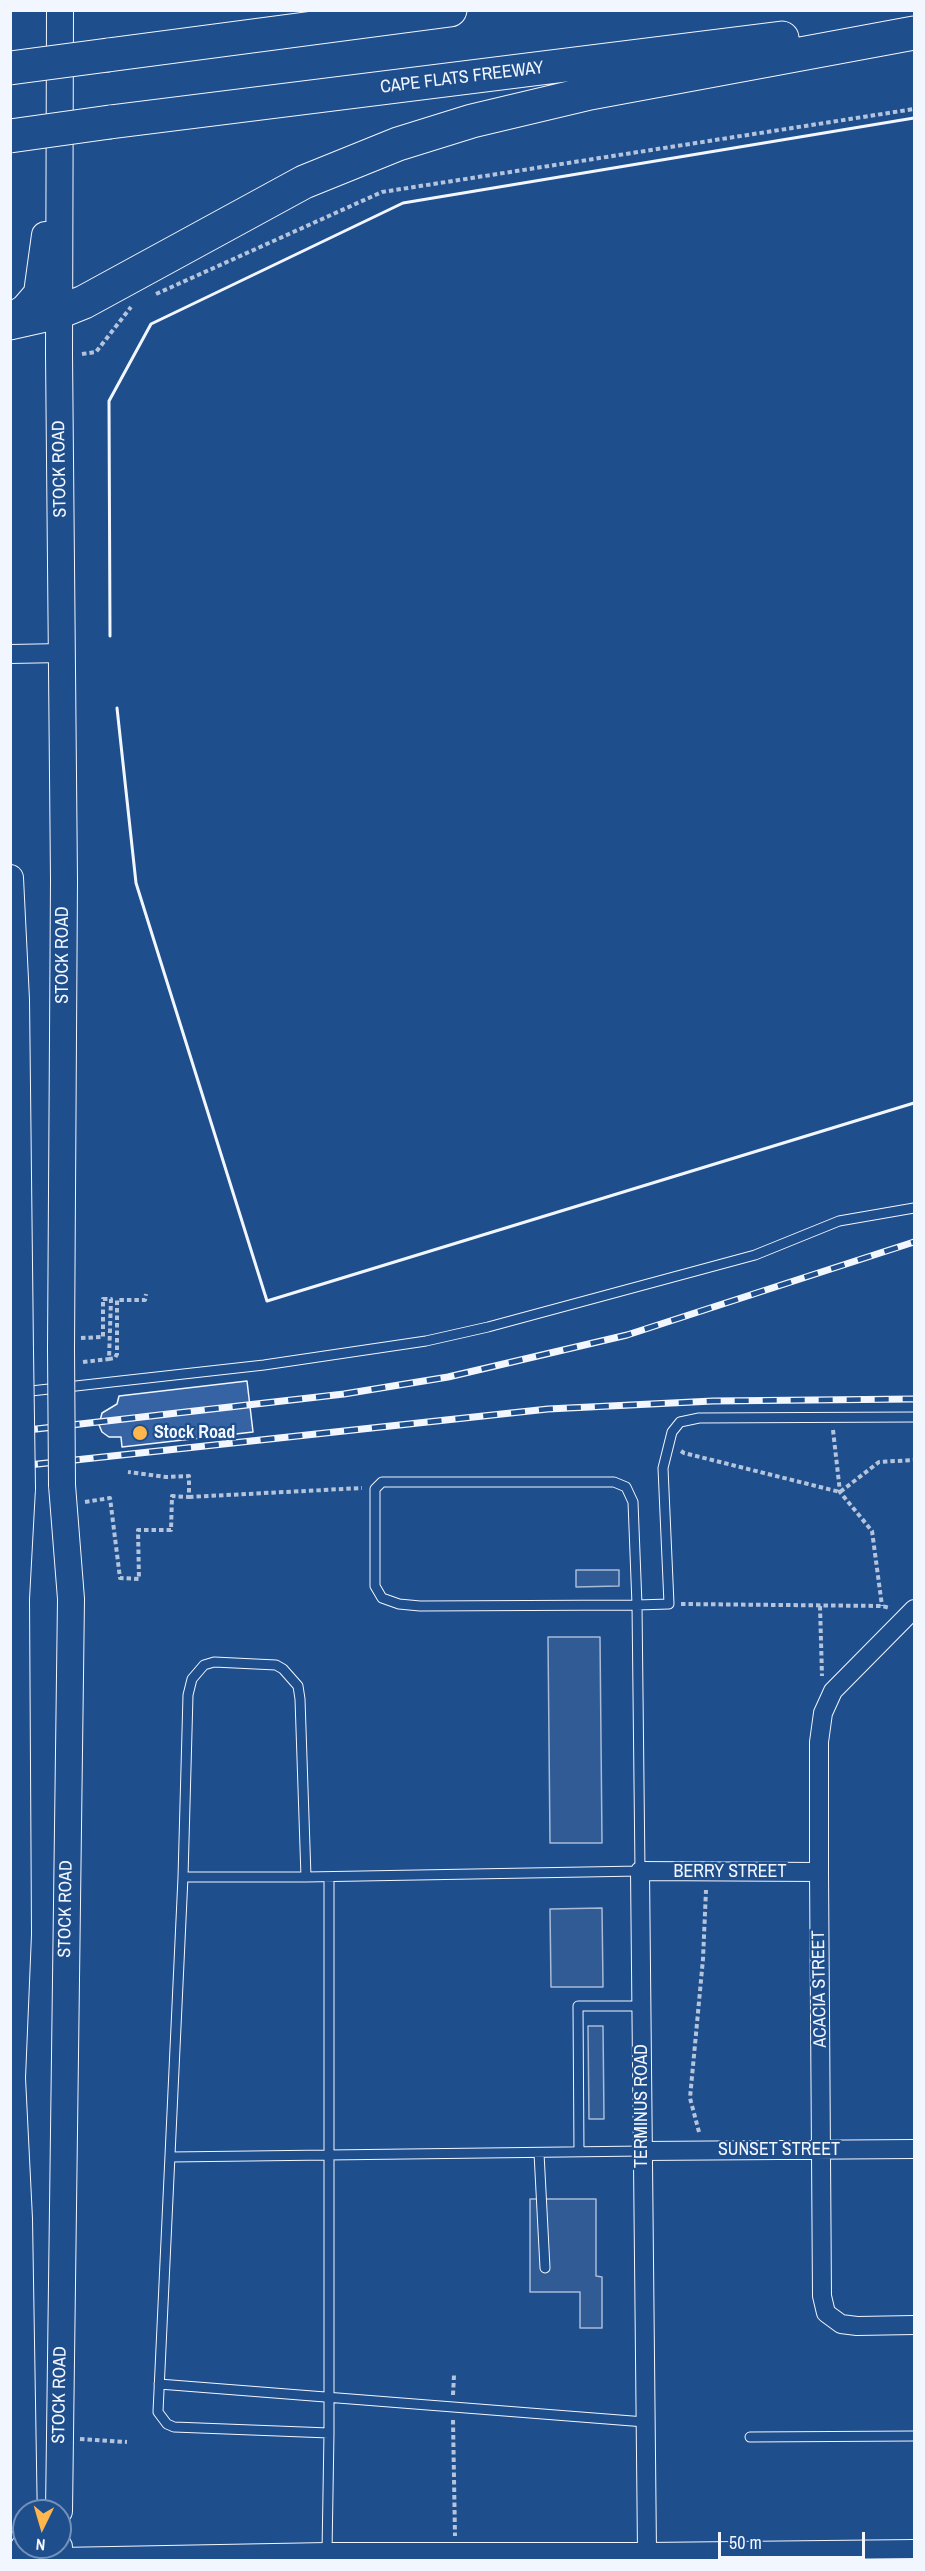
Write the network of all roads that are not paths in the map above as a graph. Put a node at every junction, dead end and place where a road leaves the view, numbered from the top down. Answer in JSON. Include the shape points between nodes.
{"nodes":[{"id":1,"x":59,"y":10,"type":"edge"},
{"id":2,"x":450,"y":10,"type":"edge"},
{"id":3,"x":915,"y":21,"type":"edge"},
{"id":4,"x":915,"y":33,"type":"edge"},
{"id":5,"x":10,"y":68,"type":"edge"},
{"id":6,"x":10,"y":136,"type":"edge"},
{"id":7,"x":59,"y":312,"type":"junction"},
{"id":8,"x":10,"y":317,"type":"edge"},
{"id":9,"x":10,"y":322,"type":"edge"},
{"id":10,"x":62,"y":653,"type":"junction"},
{"id":11,"x":10,"y":654,"type":"edge"},
{"id":12,"x":10,"y":878,"type":"edge"},
{"id":13,"x":915,"y":1208,"type":"edge"},
{"id":14,"x":10,"y":1394,"type":"edge"},
{"id":15,"x":915,"y":1417,"type":"edge"},
{"id":16,"x":637,"y":1605,"type":"junction"},
{"id":17,"x":915,"y":1609,"type":"edge"},
{"id":18,"x":640,"y":1871,"type":"junction"},
{"id":19,"x":819,"y":1872,"type":"junction"},
{"id":20,"x":183,"y":1877,"type":"junction"},
{"id":21,"x":306,"y":1877,"type":"junction"},
{"id":22,"x":328,"y":1877,"type":"junction"},
{"id":23,"x":641,"y":2006,"type":"junction"},
{"id":24,"x":915,"y":2149,"type":"edge"},
{"id":25,"x":822,"y":2150,"type":"junction"},
{"id":26,"x":643,"y":2151,"type":"junction"},
{"id":27,"x":579,"y":2152,"type":"junction"},
{"id":28,"x":539,"y":2153,"type":"junction"},
{"id":29,"x":329,"y":2156,"type":"junction"},
{"id":30,"x":171,"y":2157,"type":"junction"},
{"id":31,"x":545,"y":2268,"type":"dead end"},
{"id":32,"x":915,"y":2325,"type":"edge"},
{"id":33,"x":159,"y":2384,"type":"junction"},
{"id":34,"x":329,"y":2398,"type":"junction"},
{"id":35,"x":645,"y":2422,"type":"junction"},
{"id":36,"x":329,"y":2433,"type":"junction"},
{"id":37,"x":915,"y":2436,"type":"edge"},
{"id":38,"x":750,"y":2437,"type":"dead end"},
{"id":39,"x":24,"y":2499,"type":"edge"},
{"id":40,"x":59,"y":2499,"type":"edge"},
{"id":41,"x":915,"y":2549,"type":"edge"},
{"id":42,"x":327,"y":2552,"type":"junction"},
{"id":43,"x":72,"y":2555,"type":"edge"},
{"id":44,"x":647,"y":2556,"type":"edge"}],
"edges":[{"from":1,"to":7,"type":"main road","name":"STOCK ROAD"},
{"from":1,"to":8,"type":"main road","via":[[46,99],[44,249],[37,293]]},
{"from":2,"to":5,"type":"highway","bridge":true},
{"from":3,"to":6,"type":"highway","name":"CAPE FLATS FREEWAY","bridge":true},
{"from":4,"to":7,"type":"highway","via":[[590,93],[472,121],[398,144],[304,182]]},
{"from":7,"to":9,"type":"highway"},
{"from":7,"to":10,"type":"main road","name":"STOCK ROAD"},
{"from":10,"to":11,"type":"street"},
{"from":10,"to":40,"type":"main road","name":"STOCK ROAD","bridge":true,"via":[[70,1343],[62,1485],[71,1599]]},
{"from":12,"to":39,"type":"main road","name":"STOCK ROAD","bridge":true,"via":[[16,999],[22,1488],[16,1599],[18,1934],[12,2078],[19,2219]]},
{"from":13,"to":14,"type":"lane","via":[[839,1221],[754,1254],[426,1341],[264,1365]]},
{"from":15,"to":16,"type":"lane","via":[[687,1420],[675,1427],[663,1468],[669,1604]]},
{"from":16,"to":16,"type":"lane","via":[[633,1502],[620,1483],[382,1482],[375,1489],[375,1586],[382,1598],[420,1606]]},
{"from":16,"to":18,"type":"lane","name":"TERMINUS ROAD"},
{"from":17,"to":19,"type":"street","name":"ACACIA STREET","via":[[833,1690],[823,1713],[819,1742]]},
{"from":18,"to":19,"type":"street","name":"BERRY STREET"},
{"from":18,"to":22,"type":"lane"},
{"from":18,"to":23,"type":"street","name":"TERMINUS ROAD"},
{"from":19,"to":25,"type":"street","name":"ACACIA STREET"},
{"from":20,"to":21,"type":"lane"},
{"from":20,"to":21,"type":"lane","via":[[189,1686],[204,1665],[214,1662],[276,1665],[298,1686]]},
{"from":20,"to":30,"type":"lane"},
{"from":21,"to":22,"type":"lane"},
{"from":22,"to":29,"type":"lane"},
{"from":23,"to":26,"type":"street","name":"TERMINUS ROAD"},
{"from":23,"to":27,"type":"lane","via":[[578,2006]]},
{"from":24,"to":25,"type":"street","name":"SUNSET STREET"},
{"from":25,"to":26,"type":"street","name":"SUNSET STREET"},
{"from":25,"to":32,"type":"street","name":"ACACIA STREET","via":[[822,2296],[826,2313],[841,2324]]},
{"from":26,"to":27,"type":"lane"},
{"from":26,"to":35,"type":"street","name":"TERMINUS ROAD"},
{"from":27,"to":28,"type":"lane"},
{"from":28,"to":29,"type":"lane"},
{"from":28,"to":31,"type":"lane"},
{"from":29,"to":30,"type":"lane"},
{"from":29,"to":34,"type":"lane"},
{"from":30,"to":33,"type":"lane"},
{"from":33,"to":34,"type":"lane"},
{"from":33,"to":36,"type":"lane","via":[[158,2412],[174,2427]]},
{"from":34,"to":35,"type":"lane"},
{"from":34,"to":36,"type":"lane"},
{"from":35,"to":44,"type":"street","name":"TERMINUS ROAD"},
{"from":36,"to":42,"type":"lane"},
{"from":37,"to":38,"type":"lane"},
{"from":41,"to":44,"type":"street"},
{"from":42,"to":43,"type":"street"},
{"from":42,"to":44,"type":"street"}]}
